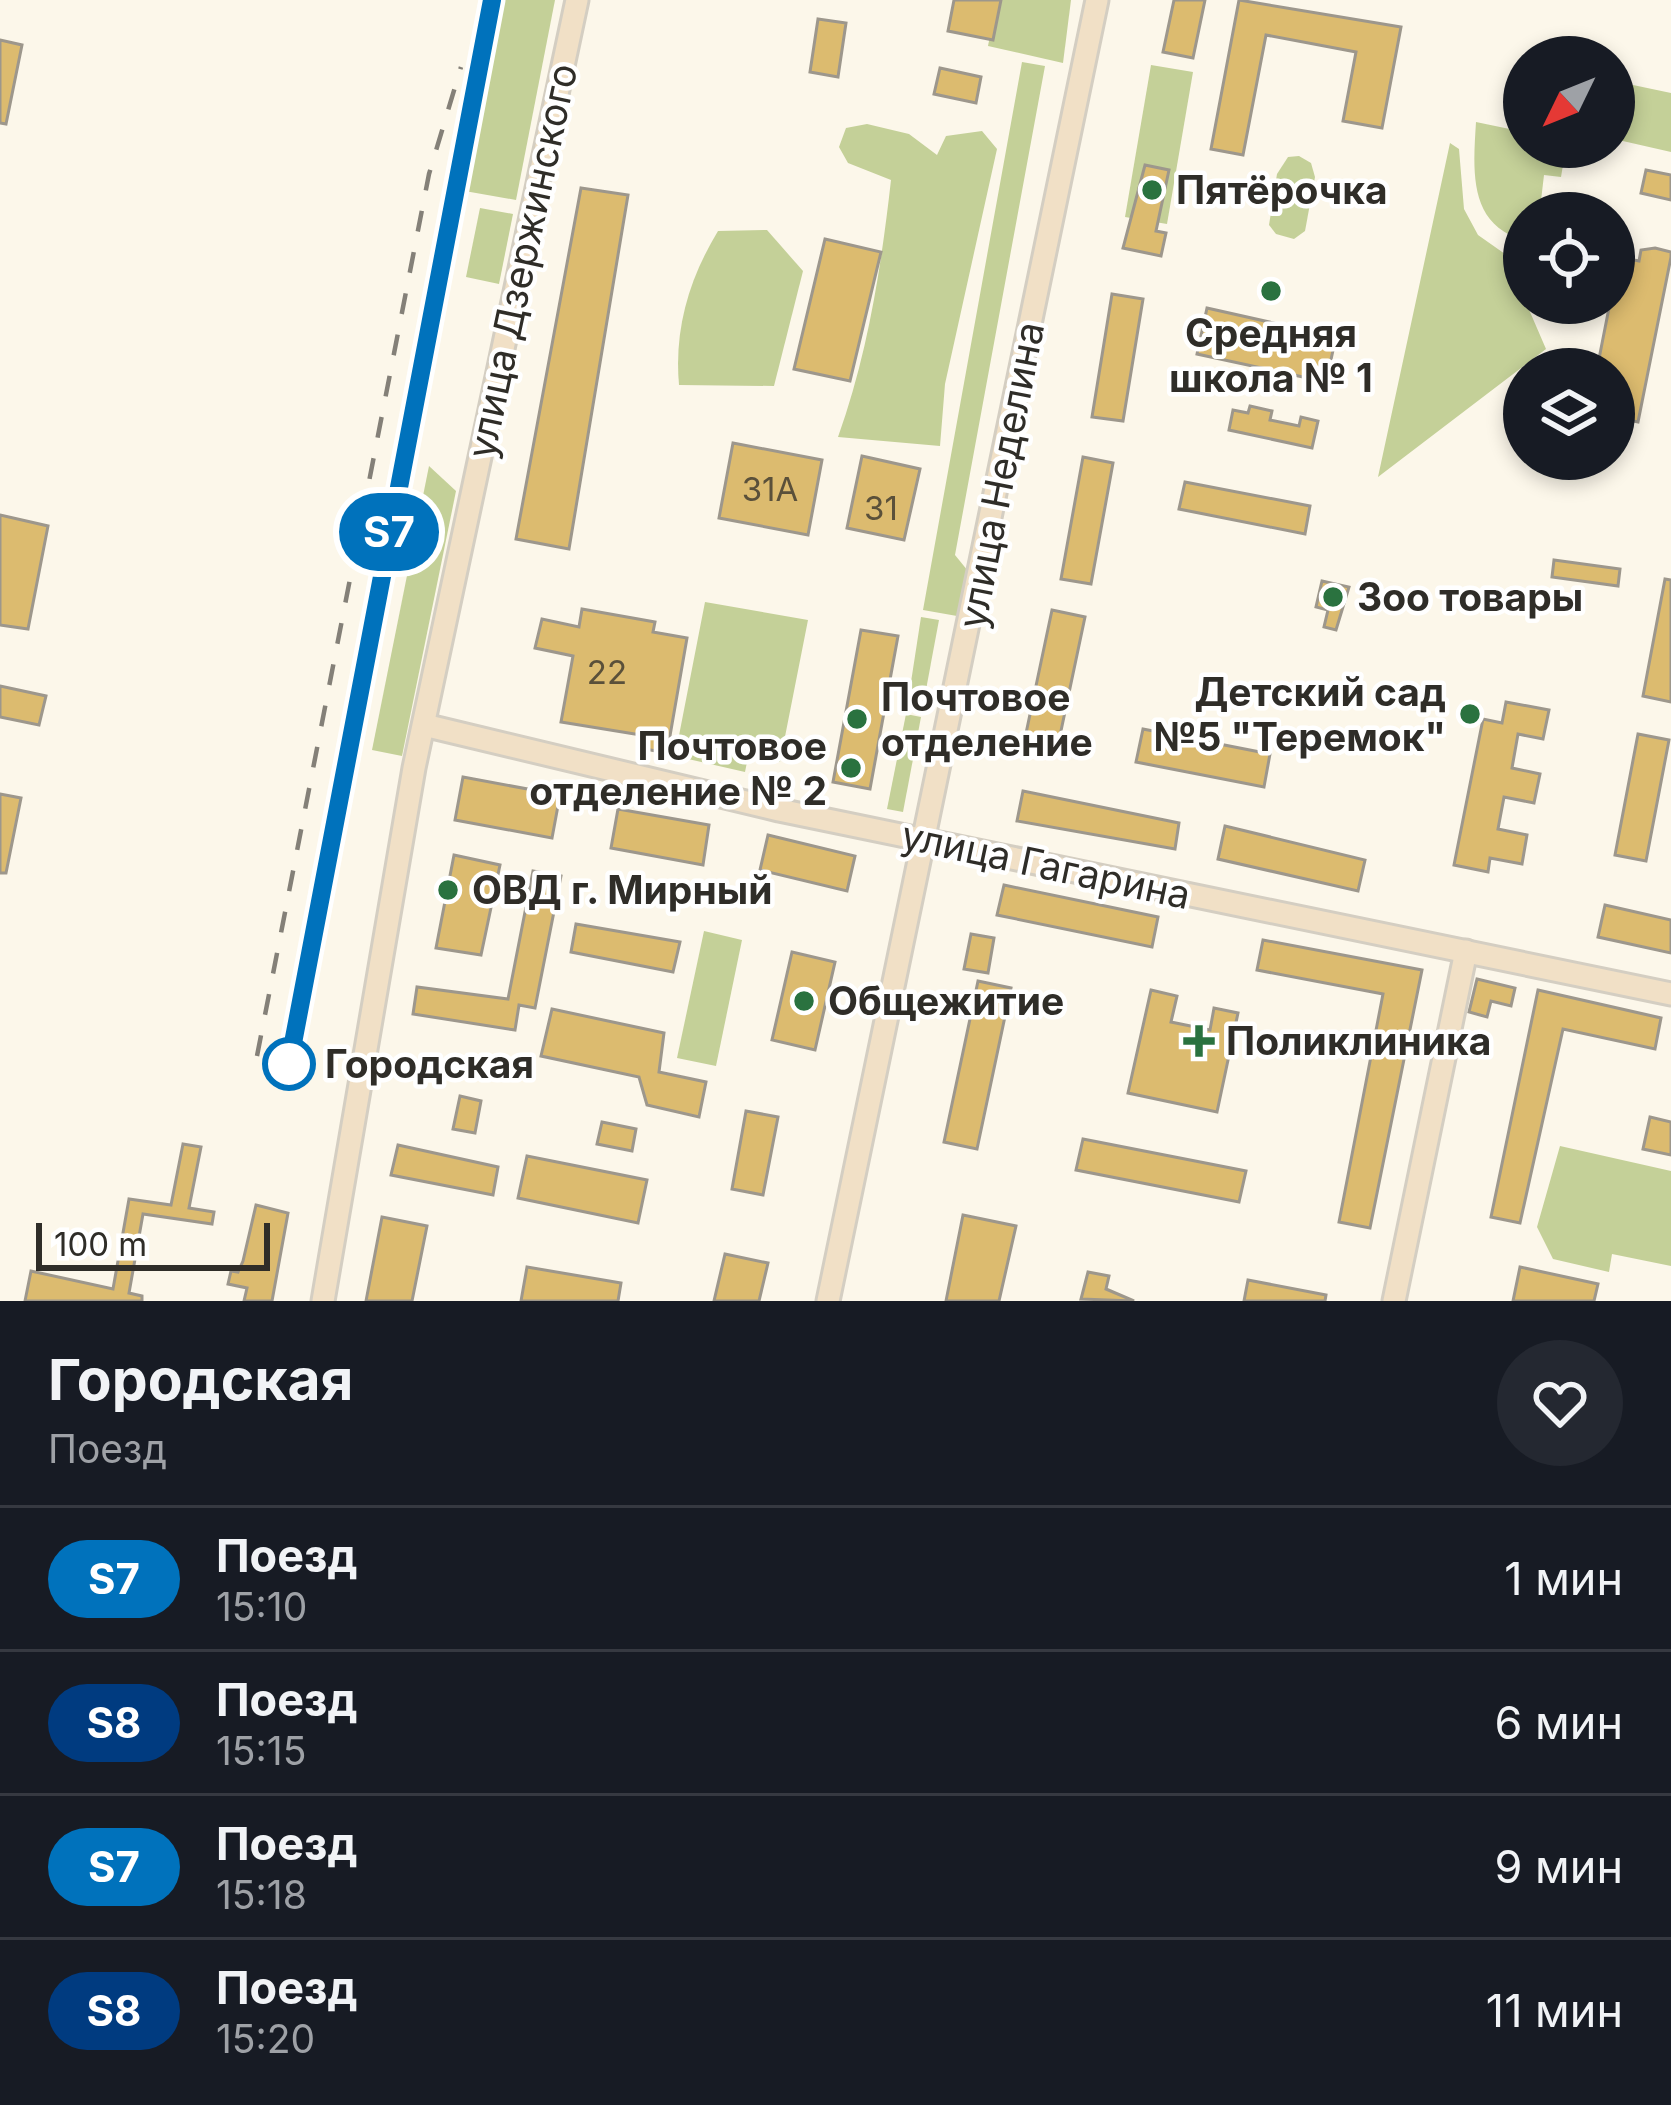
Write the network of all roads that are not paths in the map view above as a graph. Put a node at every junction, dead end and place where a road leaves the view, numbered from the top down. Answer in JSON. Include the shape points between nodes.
{"nodes":[{"id":1,"x":577,"y":0,"type":"edge"},
{"id":2,"x":1097,"y":0,"type":"edge"},
{"id":3,"x":424,"y":725,"type":"junction"},
{"id":4,"x":926,"y":840,"type":"junction"},
{"id":5,"x":1466,"y":951,"type":"junction"},
{"id":6,"x":1671,"y":994,"type":"edge"},
{"id":7,"x":323,"y":1301,"type":"edge"},
{"id":8,"x":828,"y":1301,"type":"edge"},
{"id":9,"x":1394,"y":1301,"type":"edge"}],
"edges":[{"from":1,"to":3,"type":"street","name":"улица Дзержинского"},
{"from":2,"to":4,"type":"street","name":"улица Неделина"},
{"from":3,"to":4,"type":"street","name":"улица Гагарина"},
{"from":3,"to":7,"type":"street","name":"улица Дзержинского"},
{"from":4,"to":5,"type":"street","name":"улица Гагарина"},
{"from":4,"to":8,"type":"street","name":"улица Неделина"},
{"from":5,"to":6,"type":"street","name":"улица Гагарина"},
{"from":5,"to":9,"type":"street"}]}
